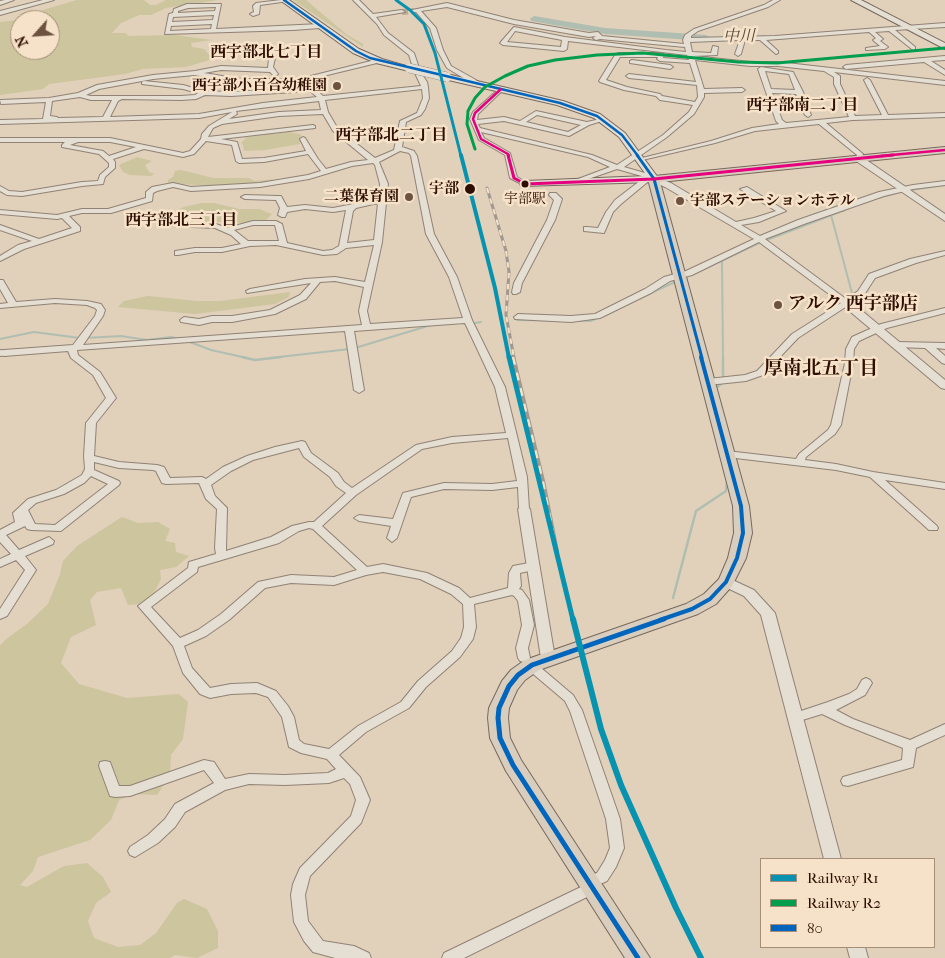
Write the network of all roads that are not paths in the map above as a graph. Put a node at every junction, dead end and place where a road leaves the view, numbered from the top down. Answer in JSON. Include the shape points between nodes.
{"nodes":[{"id":1,"x":11,"y":0,"type":"edge"},
{"id":2,"x":51,"y":0,"type":"edge"},
{"id":3,"x":356,"y":0,"type":"edge"},
{"id":4,"x":776,"y":0,"type":"edge"},
{"id":5,"x":855,"y":0,"type":"edge"},
{"id":6,"x":41,"y":1,"type":"edge"},
{"id":7,"x":285,"y":1,"type":"edge"},
{"id":8,"x":0,"y":3,"type":"edge"},
{"id":9,"x":402,"y":12,"type":"tunnel mouth"},
{"id":10,"x":0,"y":13,"type":"edge"},
{"id":11,"x":253,"y":14,"type":"dead end"},
{"id":12,"x":372,"y":16,"type":"junction"},
{"id":13,"x":945,"y":20,"type":"edge"},
{"id":14,"x":215,"y":22,"type":"junction"},
{"id":15,"x":169,"y":24,"type":"junction"},
{"id":16,"x":945,"y":25,"type":"edge"},
{"id":17,"x":320,"y":26,"type":"junction"},
{"id":18,"x":906,"y":26,"type":"junction"},
{"id":19,"x":891,"y":30,"type":"junction"},
{"id":20,"x":213,"y":31,"type":"junction"},
{"id":21,"x":871,"y":31,"type":"junction"},
{"id":22,"x":761,"y":38,"type":"junction"},
{"id":23,"x":565,"y":39,"type":"junction"},
{"id":24,"x":743,"y":39,"type":"junction"},
{"id":25,"x":718,"y":43,"type":"junction"},
{"id":26,"x":942,"y":43,"type":"edge"},
{"id":27,"x":913,"y":48,"type":"dead end"},
{"id":28,"x":868,"y":49,"type":"dead end"},
{"id":29,"x":689,"y":52,"type":"junction"},
{"id":30,"x":776,"y":52,"type":"dead end"},
{"id":31,"x":264,"y":53,"type":"dead end"},
{"id":32,"x":738,"y":54,"type":"dead end"},
{"id":33,"x":945,"y":58,"type":"edge"},
{"id":34,"x":925,"y":60,"type":"junction"},
{"id":35,"x":379,"y":61,"type":"junction"},
{"id":36,"x":632,"y":62,"type":"dead end"},
{"id":37,"x":945,"y":67,"type":"edge"},
{"id":38,"x":937,"y":68,"type":"junction"},
{"id":39,"x":696,"y":69,"type":"junction"},
{"id":40,"x":820,"y":69,"type":"junction"},
{"id":41,"x":272,"y":70,"type":"junction"},
{"id":42,"x":194,"y":73,"type":"junction"},
{"id":43,"x":945,"y":73,"type":"edge"},
{"id":44,"x":629,"y":76,"type":"dead end"},
{"id":45,"x":296,"y":80,"type":"junction"},
{"id":46,"x":867,"y":80,"type":"dead end"},
{"id":47,"x":306,"y":81,"type":"junction"},
{"id":48,"x":132,"y":82,"type":"junction"},
{"id":49,"x":945,"y":83,"type":"edge"},
{"id":50,"x":477,"y":84,"type":"junction"},
{"id":51,"x":425,"y":87,"type":"junction"},
{"id":52,"x":700,"y":87,"type":"junction"},
{"id":53,"x":497,"y":88,"type":"junction"},
{"id":54,"x":312,"y":89,"type":"junction"},
{"id":55,"x":742,"y":90,"type":"dead end"},
{"id":56,"x":769,"y":91,"type":"junction"},
{"id":57,"x":800,"y":92,"type":"junction"},
{"id":58,"x":204,"y":93,"type":"junction"},
{"id":59,"x":237,"y":94,"type":"junction"},
{"id":60,"x":80,"y":95,"type":"junction"},
{"id":61,"x":116,"y":98,"type":"junction"},
{"id":62,"x":321,"y":98,"type":"junction"},
{"id":63,"x":49,"y":100,"type":"junction"},
{"id":64,"x":1,"y":102,"type":"edge"},
{"id":65,"x":697,"y":104,"type":"junction"},
{"id":66,"x":263,"y":105,"type":"junction"},
{"id":67,"x":236,"y":110,"type":"junction"},
{"id":68,"x":325,"y":112,"type":"junction"},
{"id":69,"x":808,"y":115,"type":"dead end"},
{"id":70,"x":945,"y":115,"type":"edge"},
{"id":71,"x":886,"y":117,"type":"junction"},
{"id":72,"x":262,"y":118,"type":"junction"},
{"id":73,"x":853,"y":118,"type":"junction"},
{"id":74,"x":106,"y":120,"type":"junction"},
{"id":75,"x":603,"y":120,"type":"junction"},
{"id":76,"x":820,"y":120,"type":"junction"},
{"id":77,"x":66,"y":121,"type":"junction"},
{"id":78,"x":0,"y":122,"type":"edge"},
{"id":79,"x":220,"y":122,"type":"junction"},
{"id":80,"x":521,"y":123,"type":"junction"},
{"id":81,"x":587,"y":124,"type":"junction"},
{"id":82,"x":476,"y":125,"type":"junction"},
{"id":83,"x":784,"y":125,"type":"junction"},
{"id":84,"x":313,"y":128,"type":"dead end"},
{"id":85,"x":266,"y":131,"type":"junction"},
{"id":86,"x":83,"y":139,"type":"junction"},
{"id":87,"x":204,"y":139,"type":"junction"},
{"id":88,"x":303,"y":139,"type":"dead end"},
{"id":89,"x":0,"y":140,"type":"edge"},
{"id":90,"x":142,"y":147,"type":"junction"},
{"id":91,"x":398,"y":148,"type":"junction"},
{"id":92,"x":945,"y":150,"type":"edge"},
{"id":93,"x":310,"y":152,"type":"junction"},
{"id":94,"x":109,"y":158,"type":"junction"},
{"id":95,"x":638,"y":158,"type":"junction"},
{"id":96,"x":859,"y":159,"type":"junction"},
{"id":97,"x":375,"y":161,"type":"junction"},
{"id":98,"x":617,"y":167,"type":"junction"},
{"id":99,"x":325,"y":172,"type":"junction"},
{"id":100,"x":650,"y":179,"type":"junction"},
{"id":101,"x":945,"y":183,"type":"edge"},
{"id":102,"x":525,"y":184,"type":"joint"},
{"id":103,"x":569,"y":184,"type":"junction"},
{"id":104,"x":0,"y":188,"type":"edge"},
{"id":105,"x":744,"y":189,"type":"dead end"},
{"id":106,"x":903,"y":189,"type":"junction"},
{"id":107,"x":4,"y":194,"type":"edge"},
{"id":108,"x":553,"y":195,"type":"dead end"},
{"id":109,"x":245,"y":197,"type":"dead end"},
{"id":110,"x":383,"y":200,"type":"junction"},
{"id":111,"x":354,"y":206,"type":"junction"},
{"id":112,"x":283,"y":210,"type":"junction"},
{"id":113,"x":0,"y":212,"type":"edge"},
{"id":114,"x":31,"y":215,"type":"junction"},
{"id":115,"x":64,"y":216,"type":"junction"},
{"id":116,"x":945,"y":218,"type":"edge"},
{"id":117,"x":272,"y":223,"type":"junction"},
{"id":118,"x":173,"y":224,"type":"dead end"},
{"id":119,"x":735,"y":224,"type":"junction"},
{"id":120,"x":11,"y":225,"type":"edge"},
{"id":121,"x":587,"y":229,"type":"dead end"},
{"id":122,"x":227,"y":230,"type":"junction"},
{"id":123,"x":760,"y":239,"type":"junction"},
{"id":124,"x":39,"y":241,"type":"junction"},
{"id":125,"x":378,"y":242,"type":"junction"},
{"id":126,"x":250,"y":244,"type":"junction"},
{"id":127,"x":284,"y":244,"type":"junction"},
{"id":128,"x":343,"y":246,"type":"junction"},
{"id":129,"x":4,"y":252,"type":"edge"},
{"id":130,"x":178,"y":253,"type":"dead end"},
{"id":131,"x":945,"y":253,"type":"edge"},
{"id":132,"x":0,"y":259,"type":"edge"},
{"id":133,"x":680,"y":275,"type":"junction"},
{"id":134,"x":318,"y":280,"type":"junction"},
{"id":135,"x":0,"y":282,"type":"edge"},
{"id":136,"x":367,"y":285,"type":"junction"},
{"id":137,"x":250,"y":291,"type":"dead end"},
{"id":138,"x":516,"y":292,"type":"dead end"},
{"id":139,"x":845,"y":302,"type":"junction"},
{"id":140,"x":13,"y":304,"type":"junction"},
{"id":141,"x":0,"y":306,"type":"edge"},
{"id":142,"x":945,"y":310,"type":"edge"},
{"id":143,"x":518,"y":317,"type":"dead end"},
{"id":144,"x":184,"y":320,"type":"dead end"},
{"id":145,"x":468,"y":320,"type":"junction"},
{"id":146,"x":366,"y":326,"type":"junction"},
{"id":147,"x":349,"y":328,"type":"junction"},
{"id":148,"x":877,"y":328,"type":"junction"},
{"id":149,"x":897,"y":345,"type":"junction"},
{"id":150,"x":928,"y":346,"type":"junction"},
{"id":151,"x":945,"y":346,"type":"edge"},
{"id":152,"x":74,"y":348,"type":"junction"},
{"id":153,"x":2,"y":353,"type":"edge"},
{"id":154,"x":945,"y":361,"type":"edge"},
{"id":155,"x":708,"y":382,"type":"junction"},
{"id":156,"x":945,"y":386,"type":"edge"},
{"id":157,"x":359,"y":390,"type":"dead end"},
{"id":158,"x":513,"y":435,"type":"junction"},
{"id":159,"x":727,"y":454,"type":"junction"},
{"id":160,"x":90,"y":460,"type":"junction"},
{"id":161,"x":799,"y":463,"type":"junction"},
{"id":162,"x":88,"y":473,"type":"junction"},
{"id":163,"x":873,"y":475,"type":"junction"},
{"id":164,"x":523,"y":483,"type":"junction"},
{"id":165,"x":206,"y":484,"type":"junction"},
{"id":166,"x":945,"y":486,"type":"edge"},
{"id":167,"x":352,"y":493,"type":"junction"},
{"id":168,"x":524,"y":509,"type":"joint"},
{"id":169,"x":21,"y":510,"type":"junction"},
{"id":170,"x":358,"y":518,"type":"dead end"},
{"id":171,"x":398,"y":523,"type":"junction"},
{"id":172,"x":316,"y":526,"type":"junction"},
{"id":173,"x":933,"y":528,"type":"dead end"},
{"id":174,"x":0,"y":535,"type":"edge"},
{"id":175,"x":392,"y":538,"type":"dead end"},
{"id":176,"x":49,"y":541,"type":"dead end"},
{"id":177,"x":17,"y":556,"type":"junction"},
{"id":178,"x":222,"y":556,"type":"junction"},
{"id":179,"x":0,"y":563,"type":"edge"},
{"id":180,"x":534,"y":566,"type":"junction"},
{"id":181,"x":365,"y":571,"type":"junction"},
{"id":182,"x":726,"y":582,"type":"junction"},
{"id":183,"x":512,"y":591,"type":"junction"},
{"id":184,"x":468,"y":602,"type":"junction"},
{"id":185,"x":0,"y":615,"type":"edge"},
{"id":186,"x":178,"y":644,"type":"junction"},
{"id":187,"x":524,"y":658,"type":"dead end"},
{"id":188,"x":551,"y":660,"type":"junction"},
{"id":189,"x":866,"y":683,"type":"dead end"},
{"id":190,"x":822,"y":708,"type":"junction"},
{"id":191,"x":796,"y":717,"type":"junction"},
{"id":192,"x":945,"y":729,"type":"edge"},
{"id":193,"x":910,"y":746,"type":"junction"},
{"id":194,"x":331,"y":755,"type":"junction"},
{"id":195,"x":105,"y":766,"type":"dead end"},
{"id":196,"x":346,"y":771,"type":"junction"},
{"id":197,"x":848,"y":781,"type":"dead end"},
{"id":198,"x":222,"y":785,"type":"junction"},
{"id":199,"x":135,"y":852,"type":"dead end"},
{"id":200,"x":833,"y":858,"type":"edge"},
{"id":201,"x":590,"y":885,"type":"junction"},
{"id":202,"x":364,"y":958,"type":"edge"},
{"id":203,"x":449,"y":958,"type":"edge"},
{"id":204,"x":638,"y":958,"type":"edge"}],
"edges":[{"from":1,"to":8,"type":"street"},
{"from":2,"to":6,"type":"street"},
{"from":3,"to":12,"type":"street"},
{"from":4,"to":29,"type":"street","via":[[696,30],[688,35]]},
{"from":5,"to":18,"type":"main road"},
{"from":6,"to":10,"type":"street"},
{"from":7,"to":11,"type":"street","via":[[258,4],[257,13]]},
{"from":7,"to":17,"type":"main road"},
{"from":9,"to":12,"type":"street"},
{"from":12,"to":51,"type":"street","via":[[386,34],[412,54]]},
{"from":13,"to":18,"type":"street"},
{"from":14,"to":15,"type":"street"},
{"from":14,"to":15,"type":"street","via":[[217,13],[175,14],[171,15]]},
{"from":14,"to":20,"type":"street"},
{"from":15,"to":20,"type":"street","via":[[167,32]]},
{"from":16,"to":18,"type":"street"},
{"from":17,"to":20,"type":"street"},
{"from":17,"to":35,"type":"main road","via":[[356,51]]},
{"from":18,"to":19,"type":"street"},
{"from":18,"to":26,"type":"main road"},
{"from":19,"to":21,"type":"street"},
{"from":19,"to":27,"type":"street"},
{"from":21,"to":22,"type":"street"},
{"from":21,"to":28,"type":"street","via":[[885,47]]},
{"from":22,"to":24,"type":"street"},
{"from":22,"to":30,"type":"street"},
{"from":23,"to":23,"type":"street","via":[[564,49],[503,44],[514,29]]},
{"from":23,"to":29,"type":"street"},
{"from":24,"to":25,"type":"street"},
{"from":24,"to":32,"type":"street"},
{"from":25,"to":29,"type":"street"},
{"from":25,"to":29,"type":"street","via":[[715,54]]},
{"from":29,"to":39,"type":"street"},
{"from":29,"to":40,"type":"street"},
{"from":29,"to":50,"type":"street","via":[[600,36],[595,38],[447,5],[416,10],[433,28],[449,67]]},
{"from":29,"to":65,"type":"street","via":[[660,59],[661,56],[618,56],[602,81],[626,90]]},
{"from":31,"to":41,"type":"street","via":[[272,58]]},
{"from":33,"to":34,"type":"street"},
{"from":34,"to":38,"type":"street"},
{"from":34,"to":40,"type":"street"},
{"from":35,"to":47,"type":"street"},
{"from":35,"to":50,"type":"main road","bridge":true},
{"from":36,"to":39,"type":"street"},
{"from":37,"to":38,"type":"street"},
{"from":38,"to":43,"type":"street"},
{"from":39,"to":52,"type":"street"},
{"from":40,"to":49,"type":"street"},
{"from":40,"to":73,"type":"street","via":[[837,76],[837,84]]},
{"from":41,"to":42,"type":"street","via":[[226,68]]},
{"from":41,"to":45,"type":"street","via":[[276,75]]},
{"from":42,"to":45,"type":"street","via":[[241,81]]},
{"from":42,"to":48,"type":"street"},
{"from":44,"to":52,"type":"street"},
{"from":45,"to":47,"type":"street"},
{"from":46,"to":71,"type":"street"},
{"from":47,"to":54,"type":"street"},
{"from":48,"to":58,"type":"street","via":[[183,87]]},
{"from":48,"to":60,"type":"street","via":[[98,87]]},
{"from":50,"to":53,"type":"main road"},
{"from":51,"to":62,"type":"street"},
{"from":51,"to":91,"type":"street","via":[[426,98],[420,114],[403,121]]},
{"from":52,"to":55,"type":"street"},
{"from":52,"to":65,"type":"street","via":[[701,97]]},
{"from":53,"to":75,"type":"main road","via":[[570,106]]},
{"from":53,"to":82,"type":"street","via":[[475,114]]},
{"from":54,"to":59,"type":"street"},
{"from":54,"to":62,"type":"street"},
{"from":56,"to":57,"type":"street"},
{"from":56,"to":57,"type":"street","via":[[761,69],[791,72]]},
{"from":56,"to":83,"type":"street","via":[[779,121]]},
{"from":57,"to":69,"type":"street"},
{"from":58,"to":59,"type":"street"},
{"from":58,"to":61,"type":"street","via":[[181,98]]},
{"from":59,"to":66,"type":"street"},
{"from":60,"to":61,"type":"street"},
{"from":60,"to":63,"type":"street"},
{"from":61,"to":74,"type":"street"},
{"from":62,"to":66,"type":"street"},
{"from":62,"to":68,"type":"street"},
{"from":63,"to":64,"type":"street"},
{"from":63,"to":77,"type":"street","via":[[46,118]]},
{"from":65,"to":95,"type":"street","via":[[686,119]]},
{"from":66,"to":67,"type":"street"},
{"from":67,"to":74,"type":"street","via":[[198,116]]},
{"from":67,"to":79,"type":"street"},
{"from":68,"to":72,"type":"street"},
{"from":68,"to":97,"type":"street","via":[[335,130]]},
{"from":70,"to":71,"type":"street"},
{"from":71,"to":73,"type":"street"},
{"from":72,"to":79,"type":"street"},
{"from":72,"to":85,"type":"street"},
{"from":73,"to":76,"type":"street"},
{"from":74,"to":77,"type":"street"},
{"from":75,"to":81,"type":"street"},
{"from":75,"to":95,"type":"main road","via":[[622,135]]},
{"from":76,"to":83,"type":"street"},
{"from":76,"to":96,"type":"street","via":[[861,155]]},
{"from":77,"to":78,"type":"street"},
{"from":79,"to":87,"type":"street","via":[[207,131]]},
{"from":80,"to":81,"type":"street","via":[[569,134]]},
{"from":80,"to":81,"type":"street","via":[[536,113]]},
{"from":80,"to":82,"type":"street","via":[[504,119]]},
{"from":82,"to":98,"type":"street","via":[[590,156]]},
{"from":82,"to":102,"type":"street","via":[[484,141],[508,154],[516,179]]},
{"from":83,"to":95,"type":"street","via":[[754,129],[713,142]]},
{"from":84,"to":85,"type":"street"},
{"from":85,"to":87,"type":"street","via":[[264,134]]},
{"from":86,"to":89,"type":"street"},
{"from":86,"to":90,"type":"street","via":[[110,140]]},
{"from":86,"to":94,"type":"street","via":[[64,146],[101,152]]},
{"from":87,"to":90,"type":"street","via":[[189,154]]},
{"from":87,"to":93,"type":"street","via":[[235,143],[239,161]]},
{"from":88,"to":93,"type":"street"},
{"from":90,"to":94,"type":"street"},
{"from":91,"to":97,"type":"street"},
{"from":91,"to":145,"type":"street","via":[[412,152],[414,156],[430,234],[453,277]]},
{"from":92,"to":96,"type":"main road"},
{"from":93,"to":99,"type":"street"},
{"from":94,"to":107,"type":"street","via":[[112,168],[102,176],[101,183]]},
{"from":95,"to":98,"type":"street"},
{"from":95,"to":100,"type":"main road"},
{"from":96,"to":100,"type":"main road"},
{"from":96,"to":106,"type":"street"},
{"from":97,"to":99,"type":"street"},
{"from":97,"to":110,"type":"street","via":[[384,184]]},
{"from":98,"to":100,"type":"street"},
{"from":98,"to":103,"type":"street"},
{"from":99,"to":115,"type":"street","via":[[252,186],[191,189],[173,185],[151,190],[149,198],[119,208]]},
{"from":100,"to":103,"type":"main road"},
{"from":100,"to":119,"type":"street","via":[[668,185]]},
{"from":100,"to":121,"type":"street","via":[[618,202],[601,231]]},
{"from":100,"to":133,"type":"main road"},
{"from":101,"to":106,"type":"street"},
{"from":102,"to":103,"type":"main road"},
{"from":104,"to":107,"type":"street"},
{"from":105,"to":119,"type":"street","via":[[782,211]]},
{"from":106,"to":116,"type":"street"},
{"from":106,"to":123,"type":"street","via":[[860,200]]},
{"from":108,"to":138,"type":"street","via":[[558,199],[551,220]]},
{"from":109,"to":112,"type":"street","via":[[278,198]]},
{"from":110,"to":111,"type":"street"},
{"from":110,"to":125,"type":"street"},
{"from":111,"to":112,"type":"street","via":[[333,210],[306,207]]},
{"from":111,"to":128,"type":"street","via":[[349,210]]},
{"from":112,"to":117,"type":"street"},
{"from":113,"to":114,"type":"street"},
{"from":114,"to":115,"type":"street"},
{"from":114,"to":120,"type":"street"},
{"from":115,"to":124,"type":"street","via":[[77,229]]},
{"from":117,"to":122,"type":"street","via":[[253,223]]},
{"from":117,"to":127,"type":"street","via":[[278,224]]},
{"from":118,"to":122,"type":"street","via":[[216,226]]},
{"from":119,"to":123,"type":"street"},
{"from":120,"to":124,"type":"street"},
{"from":122,"to":126,"type":"street"},
{"from":123,"to":133,"type":"street"},
{"from":123,"to":139,"type":"street"},
{"from":124,"to":129,"type":"street"},
{"from":125,"to":128,"type":"street"},
{"from":125,"to":136,"type":"street"},
{"from":126,"to":127,"type":"street"},
{"from":126,"to":130,"type":"street"},
{"from":127,"to":128,"type":"street","via":[[323,253],[334,252]]},
{"from":129,"to":132,"type":"street"},
{"from":131,"to":139,"type":"street","via":[[872,276],[865,290]]},
{"from":133,"to":143,"type":"street","via":[[597,316],[571,319]]},
{"from":133,"to":155,"type":"main road"},
{"from":134,"to":136,"type":"street","via":[[335,279]]},
{"from":134,"to":137,"type":"street"},
{"from":134,"to":144,"type":"street","via":[[303,297],[272,312],[199,322]]},
{"from":135,"to":140,"type":"street"},
{"from":136,"to":146,"type":"street","via":[[363,311]]},
{"from":139,"to":148,"type":"street"},
{"from":139,"to":155,"type":"street","via":[[795,336],[760,373],[746,378]]},
{"from":140,"to":141,"type":"street"},
{"from":140,"to":152,"type":"street","via":[[68,301],[98,306],[101,310],[99,316]]},
{"from":142,"to":148,"type":"street"},
{"from":145,"to":146,"type":"street"},
{"from":145,"to":158,"type":"street","via":[[500,387]]},
{"from":146,"to":147,"type":"street"},
{"from":147,"to":152,"type":"street"},
{"from":147,"to":157,"type":"street"},
{"from":148,"to":149,"type":"street"},
{"from":148,"to":161,"type":"street","via":[[852,343],[836,425],[802,456]]},
{"from":149,"to":150,"type":"street"},
{"from":149,"to":156,"type":"street"},
{"from":150,"to":151,"type":"street"},
{"from":150,"to":154,"type":"street"},
{"from":152,"to":153,"type":"street"},
{"from":152,"to":160,"type":"street","via":[[74,356],[97,374],[111,398],[91,423]]},
{"from":155,"to":159,"type":"main road"},
{"from":158,"to":164,"type":"street"},
{"from":158,"to":167,"type":"street","via":[[426,444],[397,460]]},
{"from":159,"to":161,"type":"street"},
{"from":159,"to":182,"type":"main road","via":[[744,522],[737,558]]},
{"from":160,"to":162,"type":"street"},
{"from":160,"to":165,"type":"street","via":[[154,467],[160,469],[166,481],[198,479]]},
{"from":161,"to":163,"type":"street"},
{"from":162,"to":169,"type":"street","via":[[80,481],[32,501]]},
{"from":162,"to":169,"type":"street","via":[[115,483],[56,529],[30,527],[26,514]]},
{"from":163,"to":166,"type":"street"},
{"from":163,"to":173,"type":"street"},
{"from":164,"to":168,"type":"street"},
{"from":164,"to":171,"type":"street","via":[[492,488],[444,486],[408,495]]},
{"from":165,"to":167,"type":"street","via":[[250,458],[302,444],[307,455]]},
{"from":165,"to":178,"type":"street","via":[[210,497],[222,508]]},
{"from":167,"to":172,"type":"street"},
{"from":168,"to":180,"type":"street"},
{"from":169,"to":174,"type":"street","via":[[18,513],[20,524]]},
{"from":170,"to":171,"type":"street"},
{"from":171,"to":175,"type":"street"},
{"from":172,"to":178,"type":"street","via":[[296,528],[275,540]]},
{"from":172,"to":181,"type":"street"},
{"from":174,"to":177,"type":"street"},
{"from":176,"to":177,"type":"street"},
{"from":177,"to":179,"type":"street"},
{"from":177,"to":185,"type":"street","via":[[31,570]]},
{"from":178,"to":186,"type":"street","via":[[193,565],[193,569],[144,606]]},
{"from":180,"to":183,"type":"street","via":[[517,569]]},
{"from":180,"to":188,"type":"street"},
{"from":181,"to":184,"type":"street","via":[[383,568],[423,576],[455,591]]},
{"from":181,"to":186,"type":"street","via":[[334,582],[291,579],[262,585],[218,622]]},
{"from":182,"to":188,"type":"main road","via":[[710,599],[692,609]]},
{"from":182,"to":191,"type":"street","via":[[749,593],[768,612]]},
{"from":183,"to":184,"type":"street"},
{"from":183,"to":187,"type":"street","via":[[523,600],[528,625],[522,648]]},
{"from":184,"to":194,"type":"street","via":[[470,627],[456,654],[422,684],[405,705],[362,730]]},
{"from":186,"to":194,"type":"street","via":[[187,670],[204,691],[257,688],[272,694],[288,718],[293,743]]},
{"from":188,"to":201,"type":"street","via":[[576,710],[613,819],[617,848],[611,864]]},
{"from":188,"to":201,"type":"main road","via":[[532,665],[509,686],[499,708],[500,738],[513,765]]},
{"from":189,"to":190,"type":"street","via":[[853,697]]},
{"from":190,"to":191,"type":"street"},
{"from":190,"to":193,"type":"street"},
{"from":191,"to":200,"type":"street"},
{"from":192,"to":193,"type":"street"},
{"from":193,"to":197,"type":"street","via":[[908,763]]},
{"from":194,"to":196,"type":"street"},
{"from":195,"to":198,"type":"street","via":[[115,792],[130,791],[204,765],[209,766]]},
{"from":196,"to":198,"type":"street","via":[[329,778],[250,779]]},
{"from":196,"to":202,"type":"street","via":[[360,791],[363,800],[360,810],[356,819],[305,872],[298,895],[301,922],[318,947],[354,952]]},
{"from":198,"to":199,"type":"street","via":[[180,808],[170,823]]},
{"from":201,"to":203,"type":"street"},
{"from":201,"to":204,"type":"main road"}]}
